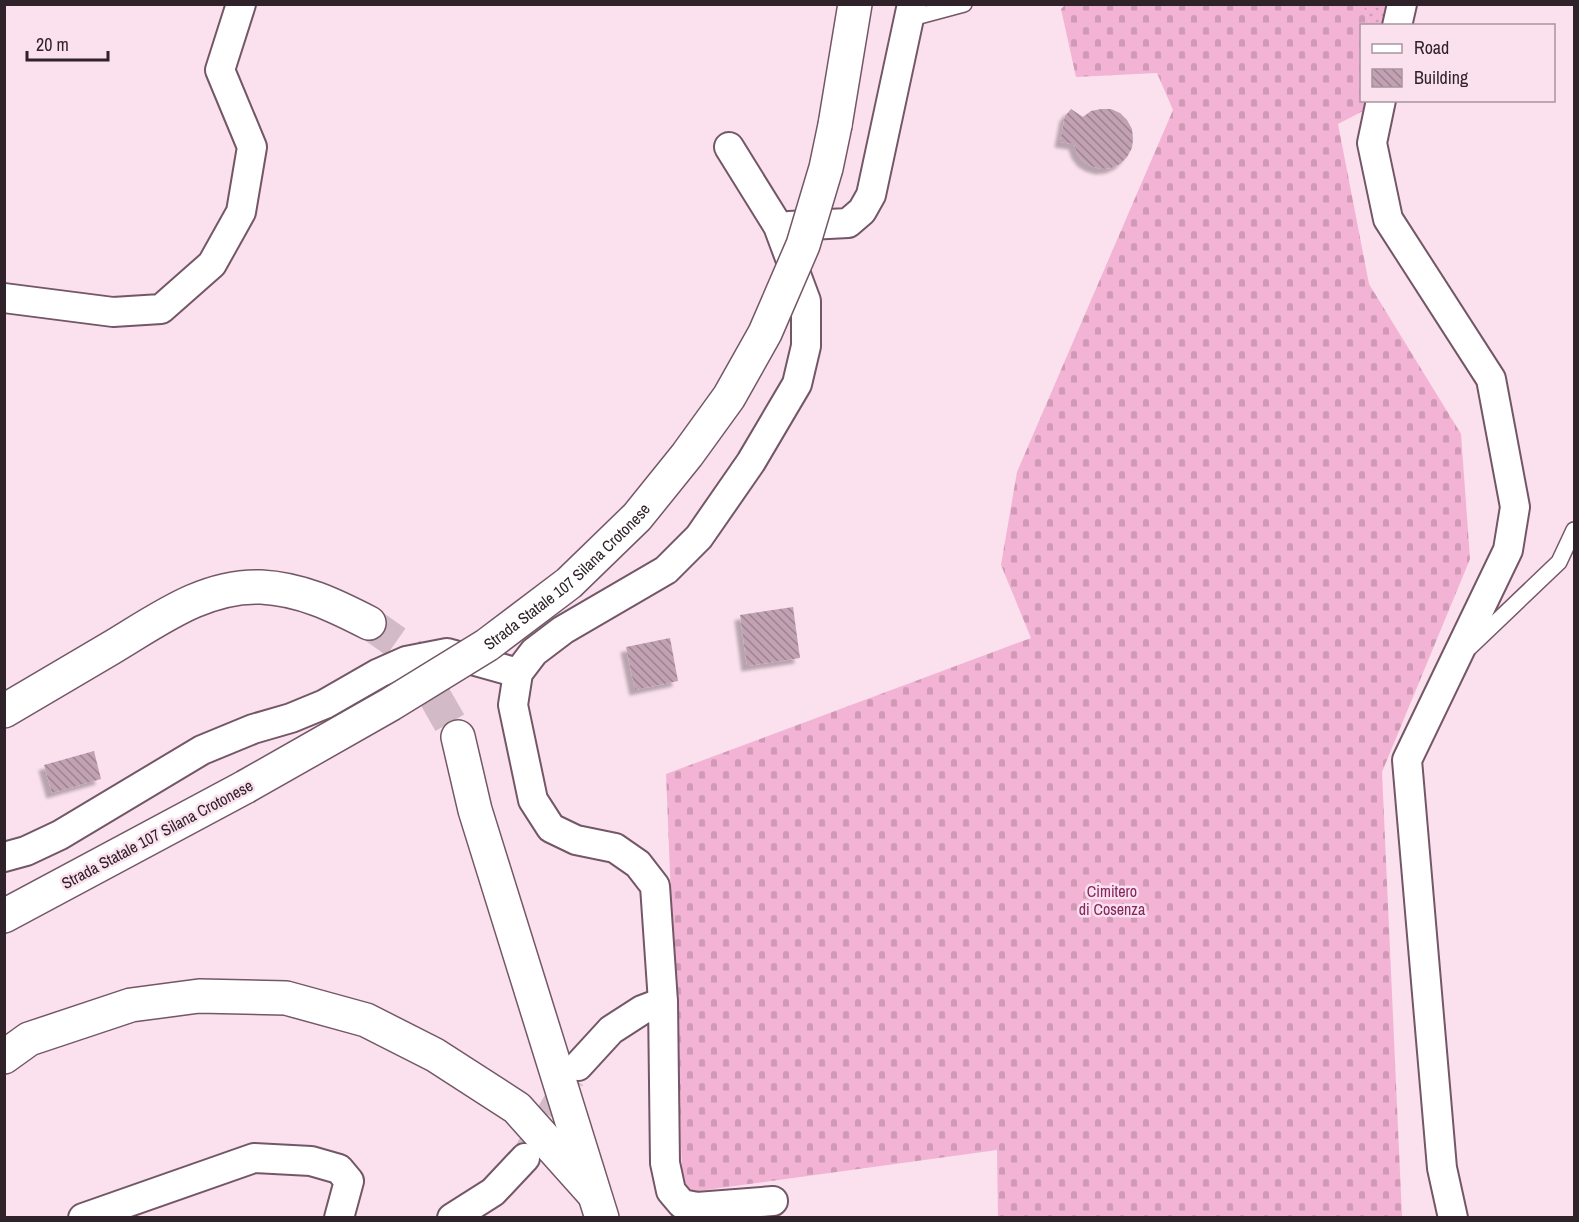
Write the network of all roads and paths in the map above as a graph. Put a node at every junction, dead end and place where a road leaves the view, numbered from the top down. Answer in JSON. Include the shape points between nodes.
{"nodes":[{"id":1,"x":241,"y":4,"type":"edge"},
{"id":2,"x":964,"y":4,"type":"edge"},
{"id":3,"x":1402,"y":4,"type":"edge"},
{"id":4,"x":855,"y":10,"type":"edge"},
{"id":5,"x":910,"y":12,"type":"edge"},
{"id":6,"x":1397,"y":24,"type":"edge"},
{"id":7,"x":1381,"y":102,"type":"edge"},
{"id":8,"x":729,"y":147,"type":"dead end"},
{"id":9,"x":778,"y":226,"type":"junction"},
{"id":10,"x":4,"y":298,"type":"edge"},
{"id":11,"x":1575,"y":530,"type":"edge"},
{"id":12,"x":369,"y":622,"type":"tunnel mouth"},
{"id":13,"x":1455,"y":661,"type":"junction"},
{"id":14,"x":518,"y":673,"type":"junction"},
{"id":15,"x":4,"y":711,"type":"edge"},
{"id":16,"x":458,"y":737,"type":"tunnel mouth"},
{"id":17,"x":4,"y":857,"type":"edge"},
{"id":18,"x":6,"y":915,"type":"edge"},
{"id":19,"x":663,"y":1002,"type":"junction"},
{"id":20,"x":4,"y":1057,"type":"edge"},
{"id":21,"x":578,"y":1066,"type":"tunnel mouth"},
{"id":22,"x":525,"y":1158,"type":"tunnel mouth"},
{"id":23,"x":773,"y":1201,"type":"dead end"},
{"id":24,"x":597,"y":1205,"type":"edge"},
{"id":25,"x":83,"y":1218,"type":"edge"},
{"id":26,"x":339,"y":1218,"type":"edge"},
{"id":27,"x":452,"y":1218,"type":"edge"},
{"id":28,"x":1453,"y":1218,"type":"edge"}],
"edges":[{"from":1,"to":10,"type":"street","via":[[220,70],[252,147],[241,212],[212,264],[161,309],[113,312]]},
{"from":2,"to":5,"type":"lane"},
{"from":3,"to":6,"type":"street"},
{"from":4,"to":18,"type":"main road","name":"Strada Statale 107 Silana Crotonese","bridge":true,"via":[[826,168],[802,245],[765,333],[729,398],[637,517],[568,583],[487,645],[245,787]]},
{"from":5,"to":9,"type":"street","via":[[871,195],[862,211],[848,223]]},
{"from":7,"to":13,"type":"street","via":[[1372,143],[1388,219],[1491,379],[1515,507],[1509,550]]},
{"from":8,"to":9,"type":"street"},
{"from":9,"to":14,"type":"street","via":[[806,301],[806,346],[797,384],[751,462],[699,537],[666,570],[556,635],[534,652]]},
{"from":11,"to":13,"type":"lane","via":[[1559,562]]},
{"from":12,"to":15,"type":"main road","via":[[300,593],[261,587],[222,591],[185,604]]},
{"from":13,"to":28,"type":"street","via":[[1407,760],[1442,1168]]},
{"from":14,"to":17,"type":"street","via":[[447,653],[406,662],[325,704],[202,750],[60,836]]},
{"from":14,"to":19,"type":"street","via":[[513,705],[533,800],[551,828],[576,840],[615,848],[638,864],[655,886]]},
{"from":16,"to":24,"type":"main road","via":[[475,810]]},
{"from":19,"to":21,"type":"street","via":[[611,1030]]},
{"from":19,"to":23,"type":"street","via":[[665,1163],[671,1191],[682,1204],[697,1207]]},
{"from":20,"to":24,"type":"main road","via":[[29,1038],[131,1005],[199,996],[286,998],[366,1020],[444,1061],[517,1108]]},
{"from":22,"to":27,"type":"street","via":[[493,1192]]},
{"from":25,"to":26,"type":"street","via":[[254,1158],[311,1161],[339,1169],[349,1181]]}]}
